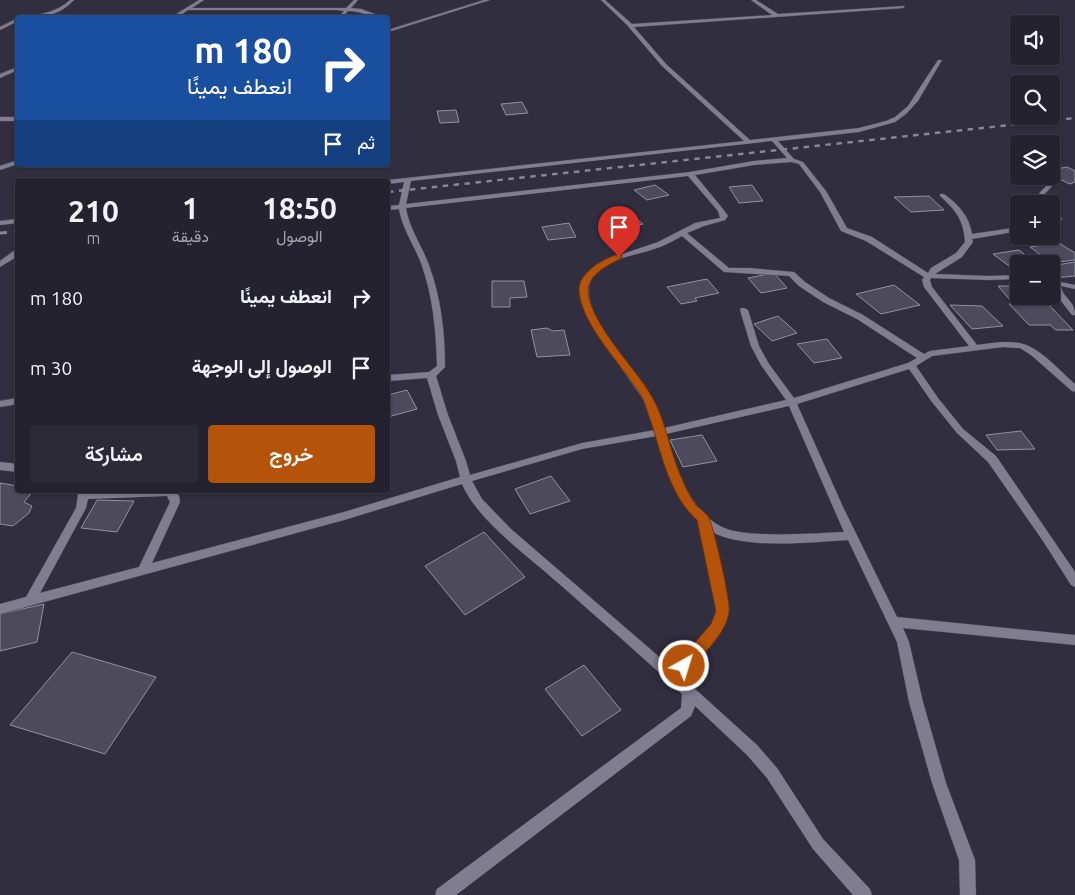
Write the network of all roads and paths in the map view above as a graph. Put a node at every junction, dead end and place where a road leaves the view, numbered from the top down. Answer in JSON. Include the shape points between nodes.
{"nodes":[{"id":1,"x":72,"y":0,"type":"edge"},
{"id":2,"x":202,"y":0,"type":"edge"},
{"id":3,"x":356,"y":0,"type":"edge"},
{"id":4,"x":488,"y":0,"type":"edge"},
{"id":5,"x":603,"y":0,"type":"edge"},
{"id":6,"x":753,"y":0,"type":"edge"},
{"id":7,"x":903,"y":7,"type":"dead end"},
{"id":8,"x":186,"y":9,"type":"junction"},
{"id":9,"x":347,"y":10,"type":"junction"},
{"id":10,"x":42,"y":15,"type":"edge"},
{"id":11,"x":177,"y":15,"type":"edge"},
{"id":12,"x":342,"y":15,"type":"edge"},
{"id":13,"x":375,"y":15,"type":"edge"},
{"id":14,"x":777,"y":16,"type":"junction"},
{"id":15,"x":15,"y":21,"type":"edge"},
{"id":16,"x":393,"y":21,"type":"dead end"},
{"id":17,"x":410,"y":25,"type":"junction"},
{"id":18,"x":630,"y":26,"type":"junction"},
{"id":19,"x":0,"y":29,"type":"edge"},
{"id":20,"x":390,"y":30,"type":"edge"},
{"id":21,"x":940,"y":62,"type":"dead end"},
{"id":22,"x":15,"y":69,"type":"edge"},
{"id":23,"x":0,"y":76,"type":"edge"},
{"id":24,"x":0,"y":119,"type":"edge"},
{"id":25,"x":15,"y":119,"type":"edge"},
{"id":26,"x":774,"y":140,"type":"junction"},
{"id":27,"x":750,"y":143,"type":"junction"},
{"id":28,"x":792,"y":160,"type":"junction"},
{"id":29,"x":15,"y":163,"type":"edge"},
{"id":30,"x":0,"y":168,"type":"edge"},
{"id":31,"x":690,"y":174,"type":"junction"},
{"id":32,"x":408,"y":180,"type":"junction"},
{"id":33,"x":390,"y":182,"type":"edge"},
{"id":34,"x":1050,"y":185,"type":"edge"},
{"id":35,"x":942,"y":195,"type":"dead end"},
{"id":36,"x":1041,"y":195,"type":"edge"},
{"id":37,"x":402,"y":206,"type":"junction"},
{"id":38,"x":390,"y":208,"type":"edge"},
{"id":39,"x":15,"y":221,"type":"edge"},
{"id":40,"x":0,"y":223,"type":"edge"},
{"id":41,"x":1010,"y":230,"type":"edge"},
{"id":42,"x":682,"y":232,"type":"junction"},
{"id":43,"x":969,"y":237,"type":"junction"},
{"id":44,"x":15,"y":254,"type":"edge"},
{"id":45,"x":0,"y":265,"type":"edge"},
{"id":46,"x":928,"y":276,"type":"junction"},
{"id":47,"x":1010,"y":277,"type":"edge"},
{"id":48,"x":1060,"y":283,"type":"edge"},
{"id":49,"x":1075,"y":287,"type":"edge"},
{"id":50,"x":1060,"y":294,"type":"edge"},
{"id":51,"x":744,"y":310,"type":"dead end"},
{"id":52,"x":1075,"y":313,"type":"edge"},
{"id":53,"x":974,"y":347,"type":"junction"},
{"id":54,"x":924,"y":358,"type":"junction"},
{"id":55,"x":911,"y":365,"type":"junction"},
{"id":56,"x":431,"y":375,"type":"junction"},
{"id":57,"x":390,"y":378,"type":"edge"},
{"id":58,"x":1075,"y":389,"type":"edge"},
{"id":59,"x":15,"y":402,"type":"edge"},
{"id":60,"x":792,"y":402,"type":"junction"},
{"id":61,"x":0,"y":404,"type":"edge"},
{"id":62,"x":660,"y":432,"type":"junction"},
{"id":63,"x":0,"y":466,"type":"edge"},
{"id":64,"x":15,"y":468,"type":"edge"},
{"id":65,"x":466,"y":480,"type":"junction"},
{"id":66,"x":82,"y":493,"type":"edge"},
{"id":67,"x":170,"y":493,"type":"edge"},
{"id":68,"x":703,"y":518,"type":"junction"},
{"id":69,"x":851,"y":536,"type":"junction"},
{"id":70,"x":143,"y":571,"type":"junction"},
{"id":71,"x":1075,"y":582,"type":"edge"},
{"id":72,"x":30,"y":602,"type":"junction"},
{"id":73,"x":0,"y":610,"type":"edge"},
{"id":74,"x":893,"y":622,"type":"junction"},
{"id":75,"x":1075,"y":640,"type":"edge"},
{"id":76,"x":690,"y":694,"type":"junction"},
{"id":77,"x":443,"y":895,"type":"edge"},
{"id":78,"x":864,"y":895,"type":"edge"},
{"id":79,"x":968,"y":895,"type":"edge"}],
"edges":[{"from":1,"to":10,"type":"street","via":[[56,12]]},
{"from":2,"to":8,"type":"street"},
{"from":3,"to":9,"type":"street"},
{"from":4,"to":17,"type":"street"},
{"from":5,"to":18,"type":"street"},
{"from":6,"to":14,"type":"street"},
{"from":7,"to":14,"type":"street"},
{"from":8,"to":9,"type":"street"},
{"from":8,"to":11,"type":"street"},
{"from":9,"to":12,"type":"street"},
{"from":9,"to":13,"type":"street"},
{"from":14,"to":18,"type":"street"},
{"from":15,"to":19,"type":"street"},
{"from":16,"to":17,"type":"street"},
{"from":17,"to":20,"type":"street"},
{"from":18,"to":27,"type":"street","via":[[664,65]]},
{"from":21,"to":26,"type":"street","via":[[910,107],[886,123],[859,130]]},
{"from":22,"to":23,"type":"street"},
{"from":24,"to":25,"type":"street"},
{"from":26,"to":27,"type":"street"},
{"from":26,"to":28,"type":"street"},
{"from":27,"to":32,"type":"street"},
{"from":28,"to":31,"type":"street"},
{"from":28,"to":46,"type":"street","via":[[801,163],[823,191],[844,230],[869,239]]},
{"from":29,"to":30,"type":"street"},
{"from":31,"to":37,"type":"street"},
{"from":31,"to":42,"type":"street","via":[[724,216]]},
{"from":32,"to":33,"type":"street"},
{"from":32,"to":37,"type":"street"},
{"from":34,"to":36,"type":"street"},
{"from":35,"to":43,"type":"street","via":[[960,210]]},
{"from":37,"to":38,"type":"street"},
{"from":37,"to":56,"type":"street","via":[[436,301],[441,332],[441,367]]},
{"from":39,"to":40,"type":"street"},
{"from":41,"to":43,"type":"street"},
{"from":42,"to":54,"type":"street","via":[[727,270],[792,274],[826,300],[860,317]]},
{"from":42,"to":62,"type":"street","via":[[663,243],[605,263],[590,276],[584,291],[596,327],[648,398]]},
{"from":43,"to":46,"type":"street","via":[[969,242],[959,254]]},
{"from":44,"to":45,"type":"street"},
{"from":46,"to":47,"type":"street"},
{"from":46,"to":53,"type":"street","via":[[928,287]]},
{"from":48,"to":49,"type":"street"},
{"from":50,"to":52,"type":"street"},
{"from":51,"to":60,"type":"street","via":[[755,346]]},
{"from":53,"to":54,"type":"street","via":[[930,354]]},
{"from":53,"to":58,"type":"street","via":[[1022,346]]},
{"from":54,"to":55,"type":"street"},
{"from":55,"to":60,"type":"street"},
{"from":55,"to":71,"type":"street","via":[[960,431],[992,458]]},
{"from":56,"to":57,"type":"street"},
{"from":56,"to":65,"type":"street"},
{"from":59,"to":61,"type":"street"},
{"from":60,"to":62,"type":"street"},
{"from":60,"to":69,"type":"street"},
{"from":62,"to":65,"type":"street","via":[[582,446]]},
{"from":62,"to":68,"type":"street","via":[[676,479],[691,508]]},
{"from":63,"to":64,"type":"street"},
{"from":65,"to":70,"type":"street"},
{"from":65,"to":76,"type":"street","via":[[478,502],[507,532]]},
{"from":66,"to":72,"type":"street","via":[[81,508]]},
{"from":67,"to":70,"type":"street","via":[[174,502]]},
{"from":68,"to":69,"type":"street","via":[[716,530],[731,536]]},
{"from":68,"to":76,"type":"street","via":[[723,611],[717,627],[685,663]]},
{"from":69,"to":74,"type":"street"},
{"from":70,"to":72,"type":"street"},
{"from":72,"to":73,"type":"street"},
{"from":74,"to":75,"type":"street"},
{"from":74,"to":79,"type":"street","via":[[903,642],[939,784],[966,860]]},
{"from":76,"to":77,"type":"street","via":[[686,712]]},
{"from":76,"to":78,"type":"street","via":[[724,723],[772,773],[818,844]]}]}
